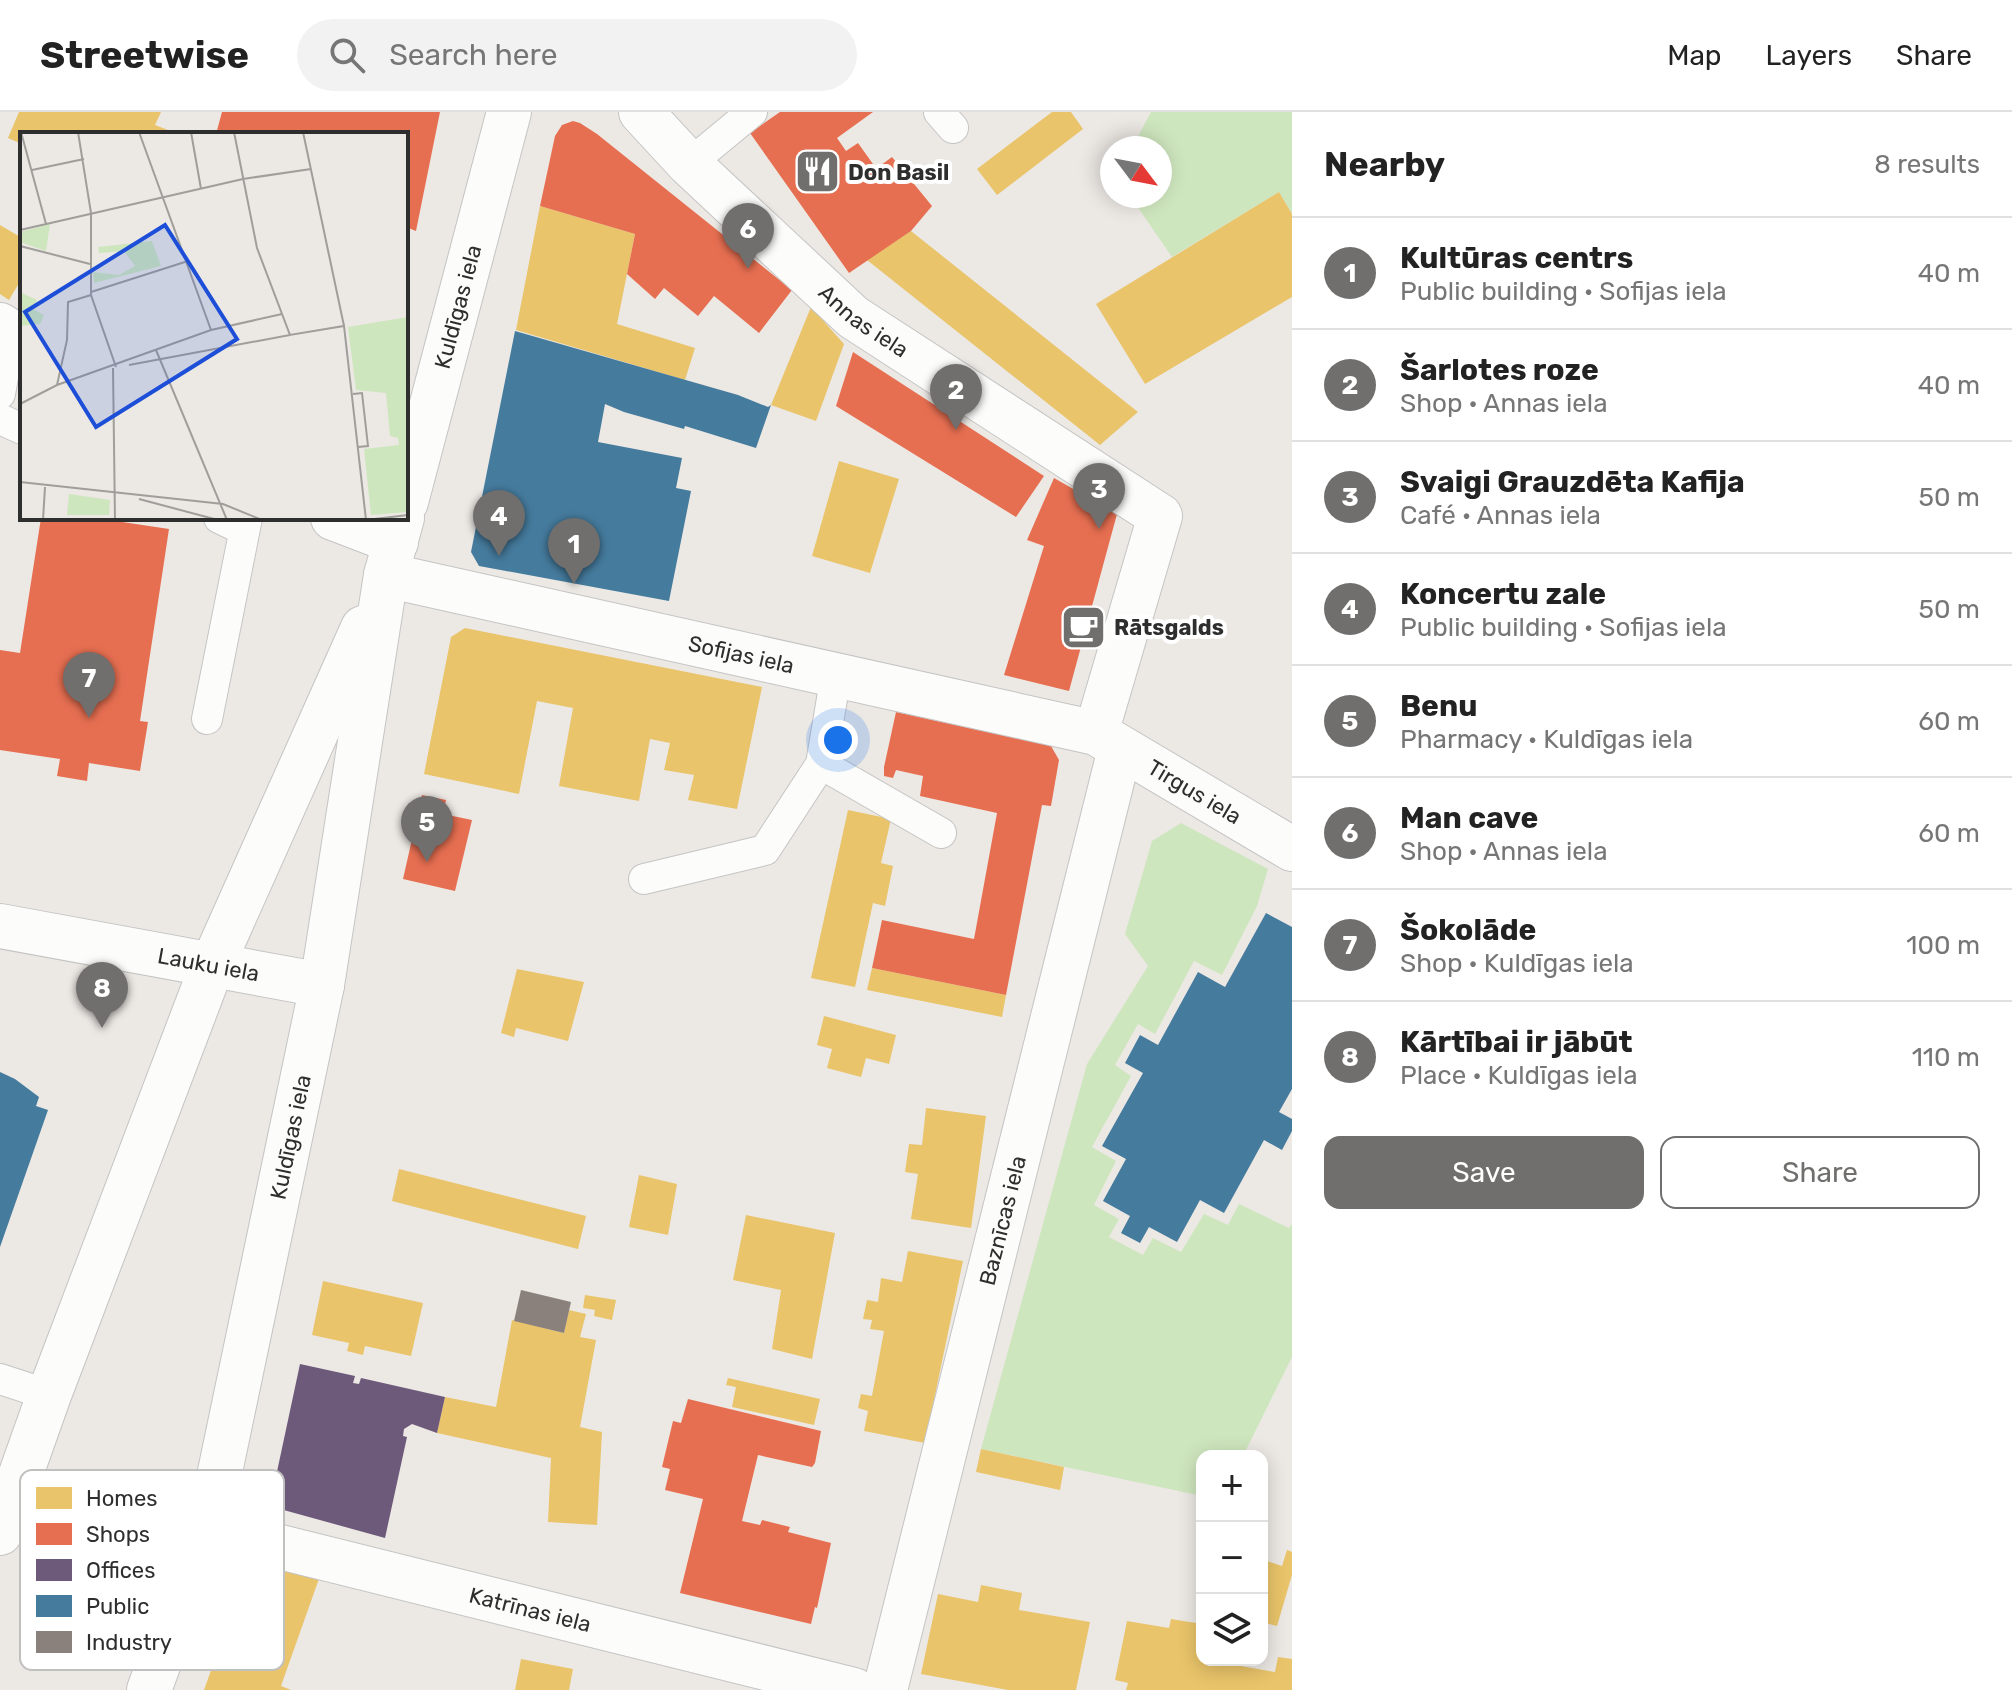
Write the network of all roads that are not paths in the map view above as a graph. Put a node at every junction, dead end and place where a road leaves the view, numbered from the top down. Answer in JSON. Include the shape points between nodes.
{"nodes":[{"id":1,"x":509,"y":112,"type":"edge"},
{"id":2,"x":641,"y":112,"type":"edge"},
{"id":3,"x":752,"y":112,"type":"edge"},
{"id":4,"x":689,"y":164,"type":"junction"},
{"id":5,"x":11,"y":332,"type":"edge"},
{"id":6,"x":0,"y":394,"type":"edge"},
{"id":7,"x":0,"y":419,"type":"edge"},
{"id":8,"x":20,"y":428,"type":"edge"},
{"id":9,"x":408,"y":493,"type":"edge"},
{"id":10,"x":1160,"y":516,"type":"joint"},
{"id":11,"x":341,"y":520,"type":"edge"},
{"id":12,"x":237,"y":522,"type":"edge"},
{"id":13,"x":397,"y":534,"type":"edge"},
{"id":14,"x":836,"y":675,"type":"junction"},
{"id":15,"x":207,"y":719,"type":"dead end"},
{"id":16,"x":1108,"y":741,"type":"junction"},
{"id":17,"x":821,"y":764,"type":"junction"},
{"id":18,"x":941,"y":833,"type":"dead end"},
{"id":19,"x":1292,"y":849,"type":"edge"},
{"id":20,"x":644,"y":879,"type":"dead end"},
{"id":21,"x":0,"y":926,"type":"edge"},
{"id":22,"x":212,"y":966,"type":"junction"},
{"id":23,"x":322,"y":985,"type":"junction"},
{"id":24,"x":0,"y":1379,"type":"edge"},
{"id":25,"x":49,"y":1395,"type":"junction"},
{"id":26,"x":22,"y":1470,"type":"edge"},
{"id":27,"x":220,"y":1470,"type":"edge"},
{"id":28,"x":20,"y":1477,"type":"edge"},
{"id":29,"x":0,"y":1533,"type":"edge"},
{"id":30,"x":284,"y":1548,"type":"edge"},
{"id":31,"x":156,"y":1670,"type":"edge"},
{"id":32,"x":149,"y":1690,"type":"edge"},
{"id":33,"x":854,"y":1690,"type":"edge"},
{"id":34,"x":885,"y":1690,"type":"edge"}],
"edges":[{"from":1,"to":9,"type":"street","name":"Kuldīgas iela"},
{"from":2,"to":4,"type":"street","name":"Annas iela"},
{"from":3,"to":4,"type":"lane"},
{"from":4,"to":10,"type":"street","name":"Annas iela","via":[[853,317]]},
{"from":5,"to":6,"type":"lane"},
{"from":7,"to":8,"type":"lane"},
{"from":10,"to":16,"type":"street","name":"Baznīcas iela"},
{"from":11,"to":13,"type":"street","name":"Sofijas iela"},
{"from":12,"to":15,"type":"lane"},
{"from":13,"to":14,"type":"street","name":"Sofijas iela"},
{"from":13,"to":22,"type":"street","name":"Kuldīgas iela"},
{"from":13,"to":23,"type":"street","name":"Kuldīgas iela"},
{"from":14,"to":16,"type":"street","name":"Sofijas iela"},
{"from":14,"to":17,"type":"lane"},
{"from":16,"to":19,"type":"street","name":"Tirgus iela"},
{"from":16,"to":34,"type":"street","name":"Baznīcas iela"},
{"from":17,"to":18,"type":"lane"},
{"from":17,"to":20,"type":"lane","via":[[765,850]]},
{"from":21,"to":22,"type":"street","name":"Lauku iela"},
{"from":22,"to":23,"type":"street","name":"Lauku iela"},
{"from":22,"to":25,"type":"street","name":"Kuldīgas iela"},
{"from":23,"to":27,"type":"street","name":"Kuldīgas iela"},
{"from":24,"to":25,"type":"lane"},
{"from":25,"to":26,"type":"street","name":"Kuldīgas iela"},
{"from":28,"to":29,"type":"street","name":"Kuldīgas iela"},
{"from":30,"to":33,"type":"street","name":"Katrīnas iela"},
{"from":31,"to":32,"type":"street","name":"Kuldīgas iela"}]}
